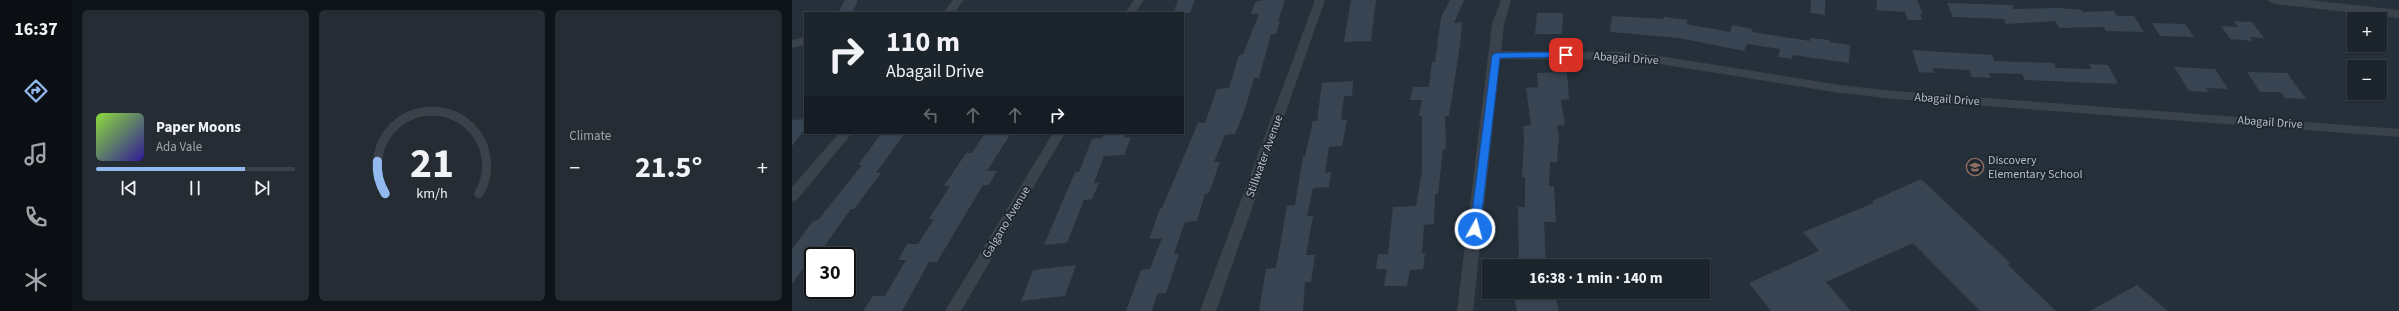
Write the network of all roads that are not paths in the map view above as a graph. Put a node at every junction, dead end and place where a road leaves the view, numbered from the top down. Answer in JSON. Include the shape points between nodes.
{"nodes":[{"id":1,"x":959,"y":0,"type":"edge"},
{"id":2,"x":1138,"y":0,"type":"edge"},
{"id":3,"x":1320,"y":0,"type":"edge"},
{"id":4,"x":1506,"y":0,"type":"edge"},
{"id":5,"x":2274,"y":0,"type":"edge"},
{"id":6,"x":949,"y":12,"type":"edge"},
{"id":7,"x":1131,"y":12,"type":"edge"},
{"id":8,"x":2399,"y":14,"type":"edge"},
{"id":9,"x":804,"y":41,"type":"edge"},
{"id":10,"x":792,"y":44,"type":"edge"},
{"id":11,"x":1496,"y":55,"type":"junction"},
{"id":12,"x":2399,"y":133,"type":"edge"},
{"id":13,"x":845,"y":134,"type":"edge"},
{"id":14,"x":1057,"y":134,"type":"edge"},
{"id":15,"x":792,"y":196,"type":"edge"},
{"id":16,"x":953,"y":311,"type":"edge"},
{"id":17,"x":1208,"y":311,"type":"edge"},
{"id":18,"x":1465,"y":311,"type":"edge"}],
"edges":[{"from":1,"to":6,"type":"street"},
{"from":2,"to":7,"type":"street"},
{"from":3,"to":17,"type":"street","name":"Stillwater Avenue"},
{"from":4,"to":11,"type":"street","via":[[1498,24]]},
{"from":5,"to":8,"type":"street"},
{"from":9,"to":10,"type":"street"},
{"from":11,"to":12,"type":"street","name":"Abagail Drive","via":[[1635,56],[1840,89],[1894,95]]},
{"from":11,"to":18,"type":"street"},
{"from":13,"to":15,"type":"street"},
{"from":14,"to":16,"type":"street","name":"Galgano Avenue"}]}
